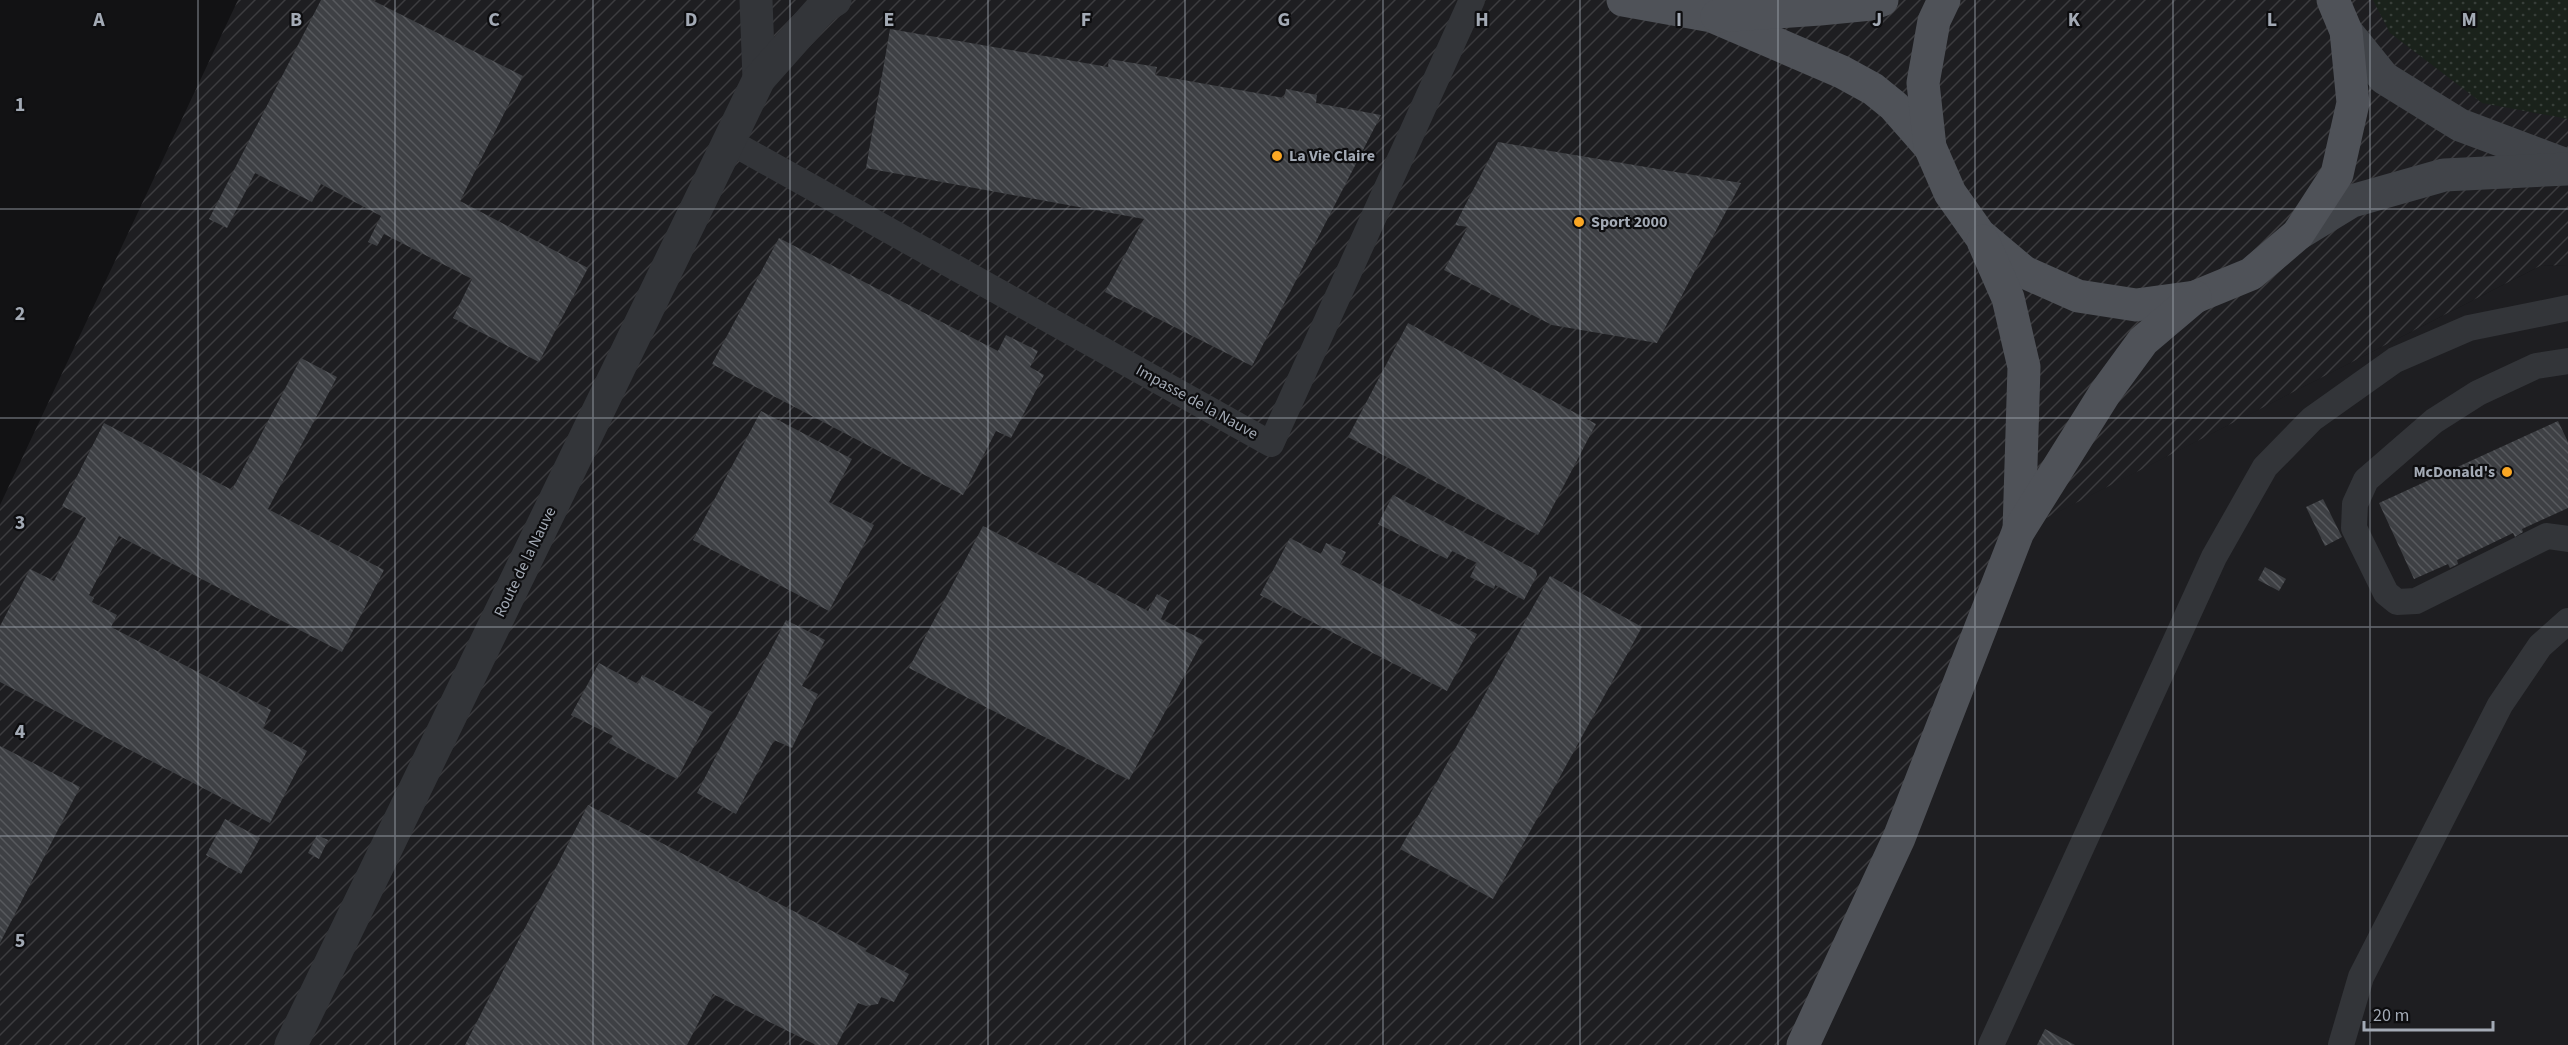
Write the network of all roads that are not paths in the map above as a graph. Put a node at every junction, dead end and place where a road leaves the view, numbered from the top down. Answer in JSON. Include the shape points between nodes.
{"nodes":[{"id":1,"x":756,"y":0,"type":"edge"},
{"id":2,"x":835,"y":0,"type":"edge"},
{"id":3,"x":1472,"y":0,"type":"edge"},
{"id":4,"x":1623,"y":0,"type":"edge"},
{"id":5,"x":1882,"y":0,"type":"edge"},
{"id":6,"x":1944,"y":0,"type":"edge"},
{"id":7,"x":2333,"y":0,"type":"edge"},
{"id":8,"x":1693,"y":9,"type":"edge"},
{"id":9,"x":2346,"y":31,"type":"junction"},
{"id":10,"x":759,"y":79,"type":"junction"},
{"id":11,"x":729,"y":141,"type":"junction"},
{"id":12,"x":1930,"y":147,"type":"junction"},
{"id":13,"x":2568,"y":168,"type":"edge"},
{"id":14,"x":1979,"y":234,"type":"junction"},
{"id":15,"x":2298,"y":234,"type":"junction"},
{"id":16,"x":2195,"y":297,"type":"junction"},
{"id":17,"x":2568,"y":308,"type":"edge"},
{"id":18,"x":2568,"y":361,"type":"edge"},
{"id":19,"x":2019,"y":532,"type":"junction"},
{"id":20,"x":2568,"y":539,"type":"edge"},
{"id":21,"x":2568,"y":621,"type":"edge"},
{"id":22,"x":291,"y":1045,"type":"edge"},
{"id":23,"x":1803,"y":1045,"type":"edge"},
{"id":24,"x":1991,"y":1045,"type":"edge"},
{"id":25,"x":2341,"y":1045,"type":"edge"}],
"edges":[{"from":1,"to":10,"type":"street","name":"Route de la Nauve"},
{"from":2,"to":10,"type":"street","name":"Route de la Nauve","via":[[822,8]]},
{"from":3,"to":11,"type":"lane","name":"Impasse de la Nauve","via":[[1271,444]]},
{"from":4,"to":8,"type":"main road"},
{"from":5,"to":8,"type":"main road","via":[[1820,9]]},
{"from":6,"to":12,"type":"main road","via":[[1934,21],[1923,83]]},
{"from":7,"to":9,"type":"main road"},
{"from":8,"to":12,"type":"main road","via":[[1873,89],[1894,106]]},
{"from":9,"to":13,"type":"main road","via":[[2393,84],[2460,125]]},
{"from":9,"to":15,"type":"main road","via":[[2354,103],[2337,174]]},
{"from":10,"to":11,"type":"street","name":"Route de la Nauve"},
{"from":11,"to":22,"type":"street","name":"Route de la Nauve"},
{"from":12,"to":14,"type":"main road","via":[[1950,193]]},
{"from":13,"to":15,"type":"main road","via":[[2444,175],[2352,201]]},
{"from":14,"to":16,"type":"main road","via":[[2024,272],[2078,296],[2136,305]]},
{"from":14,"to":19,"type":"main road","via":[[2008,298],[2024,367]]},
{"from":15,"to":16,"type":"main road","via":[[2251,274]]},
{"from":16,"to":19,"type":"main road","via":[[2143,341],[2105,393]]},
{"from":17,"to":24,"type":"lane","via":[[2469,328],[2395,360],[2312,419],[2265,467],[2214,557]]},
{"from":18,"to":20,"type":"lane","via":[[2536,366],[2478,393],[2434,422],[2366,480],[2355,504],[2354,528],[2386,593],[2397,602],[2416,601],[2547,536]]},
{"from":19,"to":23,"type":"main road","via":[[1899,838]]},
{"from":21,"to":25,"type":"lane","via":[[2540,646],[2500,705],[2361,977]]}]}
